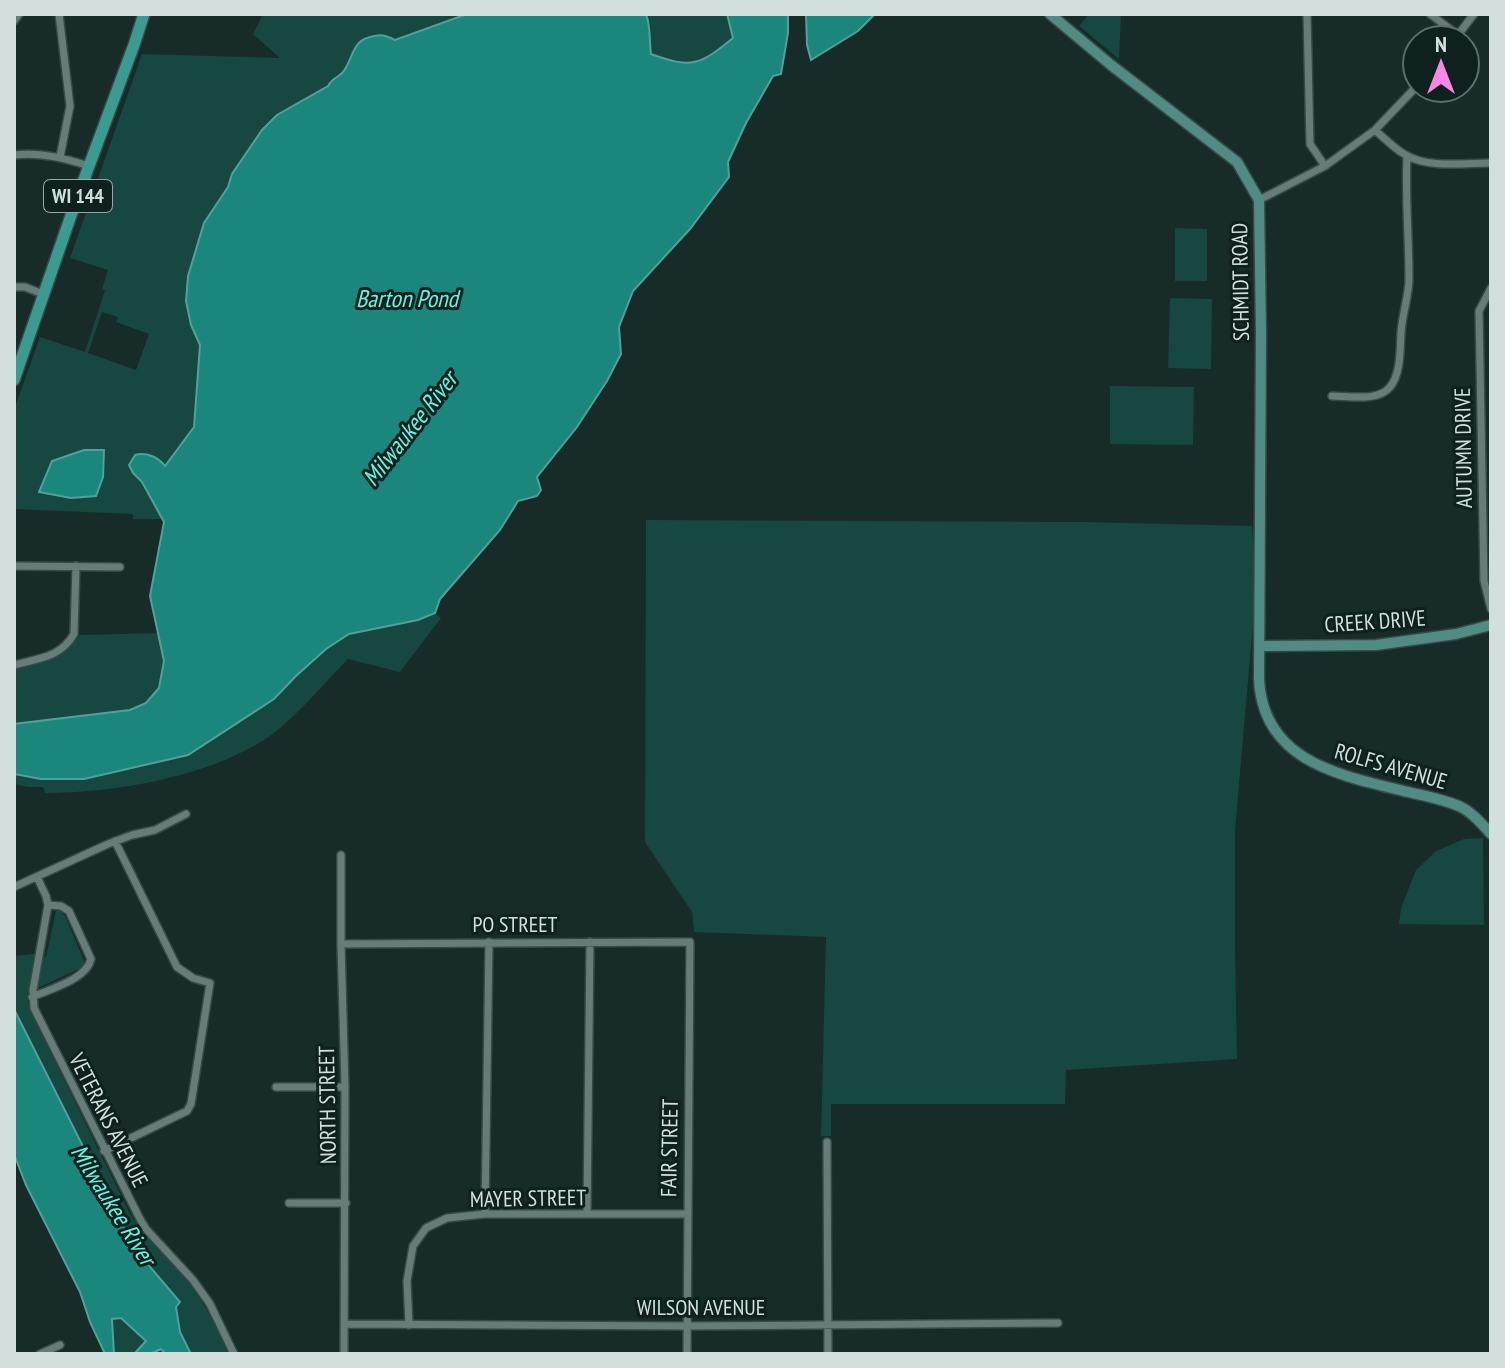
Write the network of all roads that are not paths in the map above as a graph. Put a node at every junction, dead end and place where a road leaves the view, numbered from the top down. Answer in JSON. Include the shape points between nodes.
{"nodes":[{"id":1,"x":19,"y":14,"type":"edge"},
{"id":2,"x":59,"y":14,"type":"edge"},
{"id":3,"x":144,"y":14,"type":"edge"},
{"id":4,"x":1050,"y":14,"type":"edge"},
{"id":5,"x":1307,"y":14,"type":"edge"},
{"id":6,"x":14,"y":21,"type":"edge"},
{"id":7,"x":1401,"y":103,"type":"edge"},
{"id":8,"x":1375,"y":130,"type":"junction"},
{"id":9,"x":14,"y":155,"type":"edge"},
{"id":10,"x":1407,"y":156,"type":"junction"},
{"id":11,"x":60,"y":157,"type":"junction"},
{"id":12,"x":1491,"y":163,"type":"edge"},
{"id":13,"x":89,"y":166,"type":"junction"},
{"id":14,"x":1325,"y":166,"type":"junction"},
{"id":15,"x":1259,"y":200,"type":"junction"},
{"id":16,"x":14,"y":287,"type":"edge"},
{"id":17,"x":1491,"y":288,"type":"edge"},
{"id":18,"x":43,"y":294,"type":"junction"},
{"id":19,"x":14,"y":380,"type":"edge"},
{"id":20,"x":1332,"y":396,"type":"dead end"},
{"id":21,"x":14,"y":566,"type":"edge"},
{"id":22,"x":76,"y":566,"type":"junction"},
{"id":23,"x":120,"y":567,"type":"dead end"},
{"id":24,"x":1491,"y":609,"type":"edge"},
{"id":25,"x":1491,"y":625,"type":"edge"},
{"id":26,"x":1260,"y":646,"type":"junction"},
{"id":27,"x":14,"y":665,"type":"edge"},
{"id":28,"x":186,"y":814,"type":"dead end"},
{"id":29,"x":1491,"y":834,"type":"edge"},
{"id":30,"x":115,"y":841,"type":"junction"},
{"id":31,"x":341,"y":855,"type":"dead end"},
{"id":32,"x":37,"y":877,"type":"junction"},
{"id":33,"x":14,"y":887,"type":"edge"},
{"id":34,"x":48,"y":905,"type":"junction"},
{"id":35,"x":489,"y":942,"type":"junction"},
{"id":36,"x":590,"y":942,"type":"junction"},
{"id":37,"x":690,"y":942,"type":"joint"},
{"id":38,"x":341,"y":944,"type":"junction"},
{"id":39,"x":32,"y":997,"type":"junction"},
{"id":40,"x":276,"y":1087,"type":"dead end"},
{"id":41,"x":345,"y":1087,"type":"junction"},
{"id":42,"x":827,"y":1142,"type":"dead end"},
{"id":43,"x":104,"y":1151,"type":"junction"},
{"id":44,"x":289,"y":1203,"type":"dead end"},
{"id":45,"x":346,"y":1203,"type":"junction"},
{"id":46,"x":485,"y":1214,"type":"junction"},
{"id":47,"x":587,"y":1214,"type":"junction"},
{"id":48,"x":687,"y":1214,"type":"junction"},
{"id":49,"x":1058,"y":1323,"type":"dead end"},
{"id":50,"x":344,"y":1324,"type":"junction"},
{"id":51,"x":828,"y":1324,"type":"junction"},
{"id":52,"x":409,"y":1325,"type":"junction"},
{"id":53,"x":687,"y":1326,"type":"junction"},
{"id":54,"x":60,"y":1345,"type":"dead end"},
{"id":55,"x":40,"y":1354,"type":"edge"},
{"id":56,"x":234,"y":1354,"type":"edge"},
{"id":57,"x":344,"y":1354,"type":"edge"},
{"id":58,"x":687,"y":1354,"type":"edge"},
{"id":59,"x":828,"y":1354,"type":"edge"}],
"edges":[{"from":1,"to":6,"type":"street"},
{"from":2,"to":11,"type":"street","via":[[70,106]]},
{"from":3,"to":13,"type":"main road","number":"WI 144"},
{"from":4,"to":15,"type":"street","name":"SCHMIDT ROAD","via":[[1237,162]]},
{"from":5,"to":14,"type":"street","via":[[1310,144]]},
{"from":7,"to":8,"type":"street"},
{"from":8,"to":10,"type":"street"},
{"from":8,"to":14,"type":"street"},
{"from":9,"to":11,"type":"street"},
{"from":10,"to":12,"type":"street","via":[[1437,163]]},
{"from":10,"to":20,"type":"street","via":[[1409,283],[1396,377],[1382,393]]},
{"from":11,"to":13,"type":"street"},
{"from":13,"to":18,"type":"main road","number":"WI 144"},
{"from":14,"to":15,"type":"street"},
{"from":15,"to":26,"type":"street","name":"SCHMIDT ROAD"},
{"from":16,"to":18,"type":"street"},
{"from":17,"to":24,"type":"street","name":"AUTUMN DRIVE","via":[[1479,311],[1484,581]]},
{"from":18,"to":19,"type":"main road","number":"WI 144"},
{"from":21,"to":22,"type":"street"},
{"from":22,"to":23,"type":"street"},
{"from":22,"to":27,"type":"street","via":[[74,634],[69,642],[59,653]]},
{"from":25,"to":26,"type":"street","name":"CREEK DRIVE","via":[[1376,645]]},
{"from":26,"to":29,"type":"street","name":"ROLFS AVENUE","via":[[1260,695],[1268,719],[1302,758],[1333,772],[1461,807]]},
{"from":28,"to":30,"type":"street"},
{"from":30,"to":32,"type":"street"},
{"from":30,"to":43,"type":"street","via":[[177,967],[210,983],[187,1111]]},
{"from":31,"to":38,"type":"street","name":"NORTH STREET"},
{"from":32,"to":33,"type":"street"},
{"from":32,"to":34,"type":"street"},
{"from":34,"to":39,"type":"street"},
{"from":34,"to":39,"type":"street","via":[[69,911],[90,967]]},
{"from":35,"to":36,"type":"street","name":"PO STREET"},
{"from":35,"to":38,"type":"street","name":"PO STREET"},
{"from":35,"to":46,"type":"street"},
{"from":36,"to":37,"type":"street","name":"PO STREET"},
{"from":36,"to":47,"type":"street"},
{"from":37,"to":48,"type":"street","name":"FAIR STREET"},
{"from":38,"to":41,"type":"street","name":"NORTH STREET"},
{"from":39,"to":43,"type":"street","name":"VETERANS AVENUE"},
{"from":40,"to":41,"type":"street"},
{"from":41,"to":45,"type":"street","name":"NORTH STREET"},
{"from":42,"to":51,"type":"street"},
{"from":43,"to":56,"type":"street","name":"VETERANS AVENUE","via":[[146,1229],[210,1304]]},
{"from":44,"to":45,"type":"street"},
{"from":45,"to":50,"type":"street","name":"NORTH STREET"},
{"from":46,"to":47,"type":"street","name":"MAYER STREET"},
{"from":46,"to":52,"type":"street","name":"MAYER STREET","via":[[447,1218],[426,1228],[413,1246],[407,1281]]},
{"from":47,"to":48,"type":"street","name":"MAYER STREET"},
{"from":48,"to":53,"type":"street","name":"FAIR STREET"},
{"from":49,"to":51,"type":"street","name":"WILSON AVENUE"},
{"from":50,"to":52,"type":"street","name":"WILSON AVENUE"},
{"from":50,"to":57,"type":"street","name":"NORTH STREET"},
{"from":51,"to":53,"type":"street","name":"WILSON AVENUE"},
{"from":51,"to":59,"type":"street"},
{"from":52,"to":53,"type":"street","name":"WILSON AVENUE"},
{"from":53,"to":58,"type":"street","name":"FAIR STREET"},
{"from":54,"to":55,"type":"street"}]}
